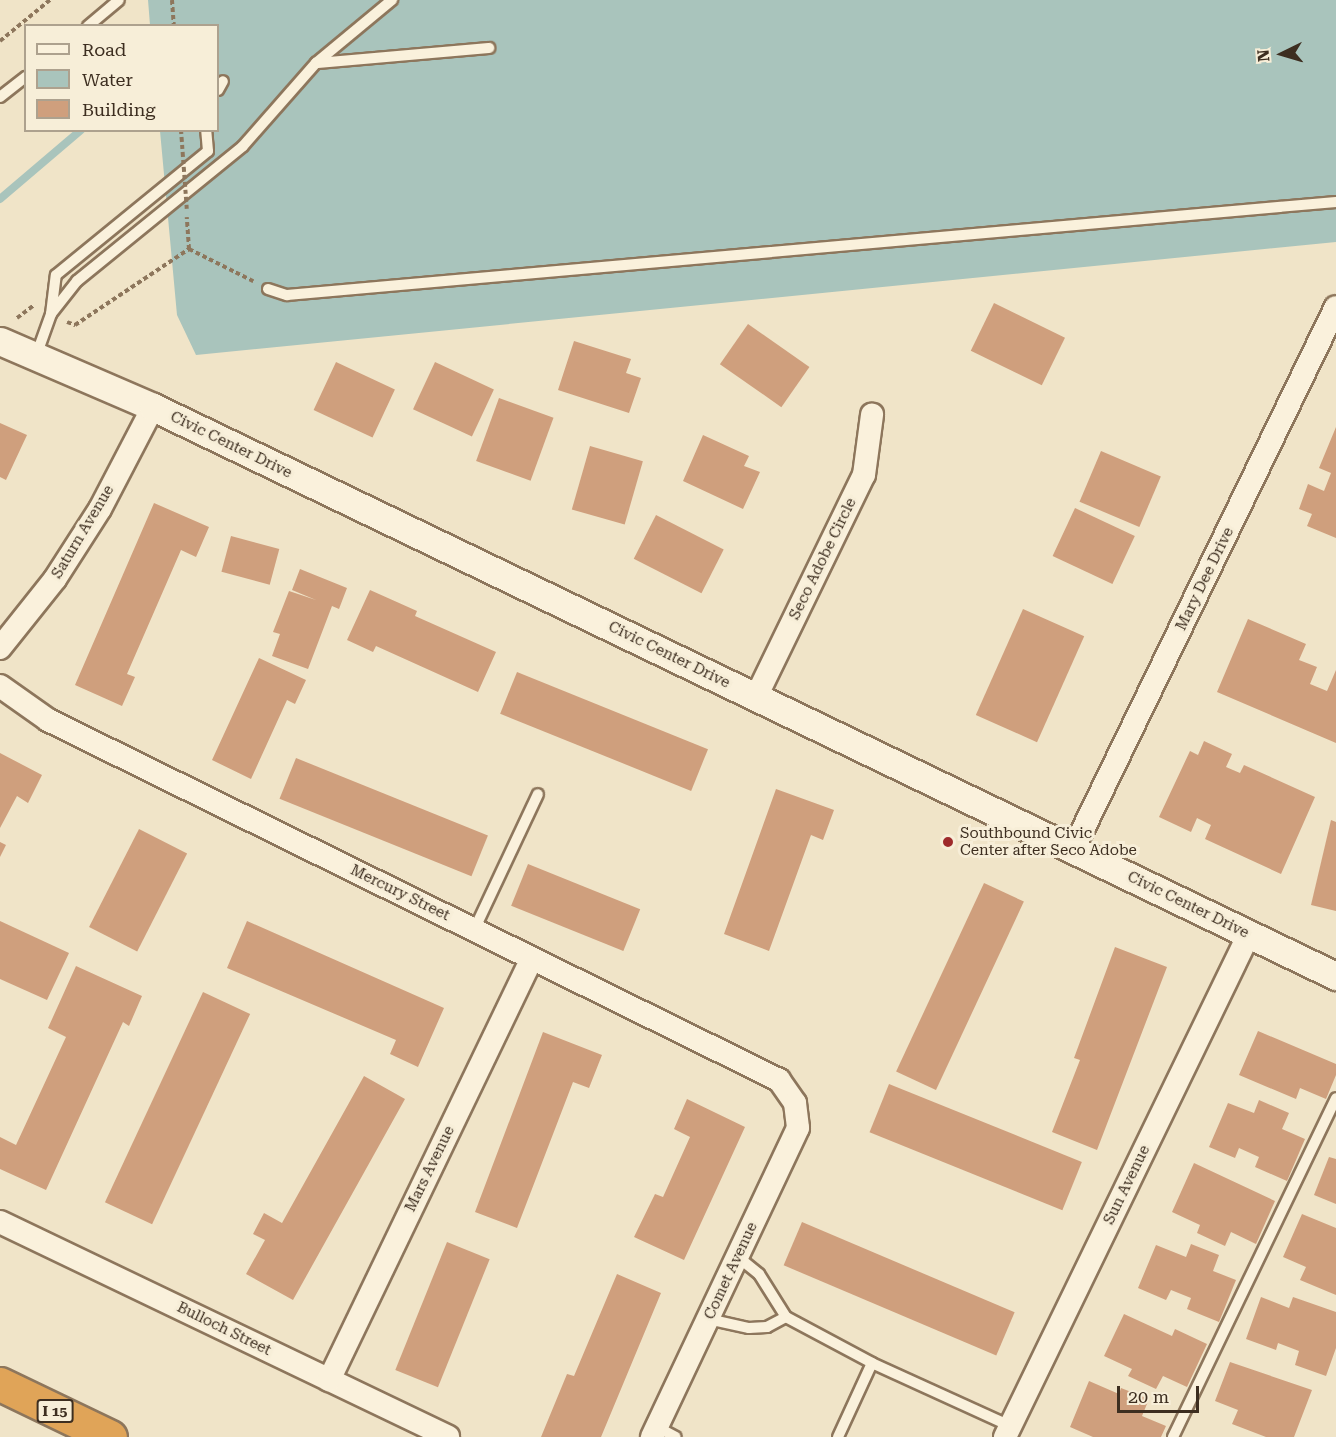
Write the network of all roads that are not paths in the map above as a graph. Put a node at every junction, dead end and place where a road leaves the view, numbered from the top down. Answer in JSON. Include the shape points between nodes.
{"nodes":[{"id":1,"x":119,"y":0,"type":"edge"},
{"id":2,"x":392,"y":0,"type":"edge"},
{"id":3,"x":90,"y":24,"type":"edge"},
{"id":4,"x":489,"y":48,"type":"dead end"},
{"id":5,"x":316,"y":63,"type":"junction"},
{"id":6,"x":24,"y":78,"type":"edge"},
{"id":7,"x":0,"y":98,"type":"edge"},
{"id":8,"x":206,"y":132,"type":"edge"},
{"id":9,"x":1336,"y":202,"type":"edge"},
{"id":10,"x":268,"y":289,"type":"road end"},
{"id":11,"x":1336,"y":308,"type":"edge"},
{"id":12,"x":51,"y":314,"type":"junction"},
{"id":13,"x":4,"y":333,"type":"edge"},
{"id":14,"x":36,"y":356,"type":"junction"},
{"id":15,"x":153,"y":407,"type":"junction"},
{"id":16,"x":872,"y":416,"type":"dead end"},
{"id":17,"x":0,"y":648,"type":"edge"},
{"id":18,"x":0,"y":686,"type":"edge"},
{"id":19,"x":756,"y":697,"type":"junction"},
{"id":20,"x":538,"y":794,"type":"dead end"},
{"id":21,"x":1073,"y":850,"type":"junction"},
{"id":22,"x":474,"y":930,"type":"junction"},
{"id":23,"x":1249,"y":934,"type":"junction"},
{"id":24,"x":532,"y":959,"type":"junction"},
{"id":25,"x":1336,"y":976,"type":"edge"},
{"id":26,"x":1336,"y":1098,"type":"edge"},
{"id":27,"x":795,"y":1102,"type":"joint"},
{"id":28,"x":0,"y":1222,"type":"edge"},
{"id":29,"x":738,"y":1257,"type":"junction"},
{"id":30,"x":786,"y":1317,"type":"junction"},
{"id":31,"x":708,"y":1319,"type":"junction"},
{"id":32,"x":873,"y":1363,"type":"junction"},
{"id":33,"x":329,"y":1380,"type":"junction"},
{"id":34,"x":0,"y":1384,"type":"edge"},
{"id":35,"x":1007,"y":1431,"type":"edge"},
{"id":36,"x":662,"y":1434,"type":"edge"},
{"id":37,"x":110,"y":1437,"type":"edge"},
{"id":38,"x":448,"y":1437,"type":"edge"},
{"id":39,"x":838,"y":1437,"type":"edge"},
{"id":40,"x":1173,"y":1437,"type":"edge"}],
"edges":[{"from":1,"to":3,"type":"lane"},
{"from":2,"to":5,"type":"lane"},
{"from":4,"to":5,"type":"lane"},
{"from":5,"to":12,"type":"lane","via":[[243,146],[77,281]]},
{"from":6,"to":7,"type":"lane"},
{"from":8,"to":12,"type":"lane","via":[[208,151],[56,275]]},
{"from":9,"to":10,"type":"lane","via":[[287,295]]},
{"from":11,"to":21,"type":"street","name":"Mary Dee Drive"},
{"from":12,"to":14,"type":"lane"},
{"from":13,"to":14,"type":"street","name":"Civic Center Drive"},
{"from":14,"to":15,"type":"street","name":"Civic Center Drive"},
{"from":15,"to":17,"type":"street","name":"Saturn Avenue","via":[[94,519],[56,579]]},
{"from":15,"to":19,"type":"street","name":"Civic Center Drive"},
{"from":16,"to":19,"type":"street","name":"Seco Adobe Circle","via":[[864,475]]},
{"from":18,"to":22,"type":"street","name":"Mercury Street","via":[[48,720]]},
{"from":19,"to":21,"type":"street","name":"Civic Center Drive"},
{"from":20,"to":22,"type":"lane"},
{"from":21,"to":23,"type":"street","name":"Civic Center Drive"},
{"from":22,"to":24,"type":"street","name":"Mercury Street"},
{"from":23,"to":25,"type":"street","name":"Civic Center Drive"},
{"from":23,"to":35,"type":"street","name":"Sun Avenue"},
{"from":24,"to":27,"type":"street","name":"Mercury Street","via":[[779,1080]]},
{"from":24,"to":33,"type":"street","name":"Mars Avenue"},
{"from":26,"to":40,"type":"lane"},
{"from":27,"to":29,"type":"street","name":"Comet Avenue","via":[[798,1128]]},
{"from":28,"to":33,"type":"street","name":"Bulloch Street"},
{"from":29,"to":30,"type":"lane","via":[[759,1274]]},
{"from":29,"to":31,"type":"street","name":"Comet Avenue"},
{"from":30,"to":31,"type":"lane","via":[[767,1327],[749,1328]]},
{"from":30,"to":32,"type":"lane"},
{"from":31,"to":36,"type":"street","name":"Comet Avenue"},
{"from":32,"to":35,"type":"lane"},
{"from":32,"to":39,"type":"lane"},
{"from":33,"to":38,"type":"street","name":"Bulloch Street"},
{"from":34,"to":37,"type":"highway","number":"I 15"}]}
